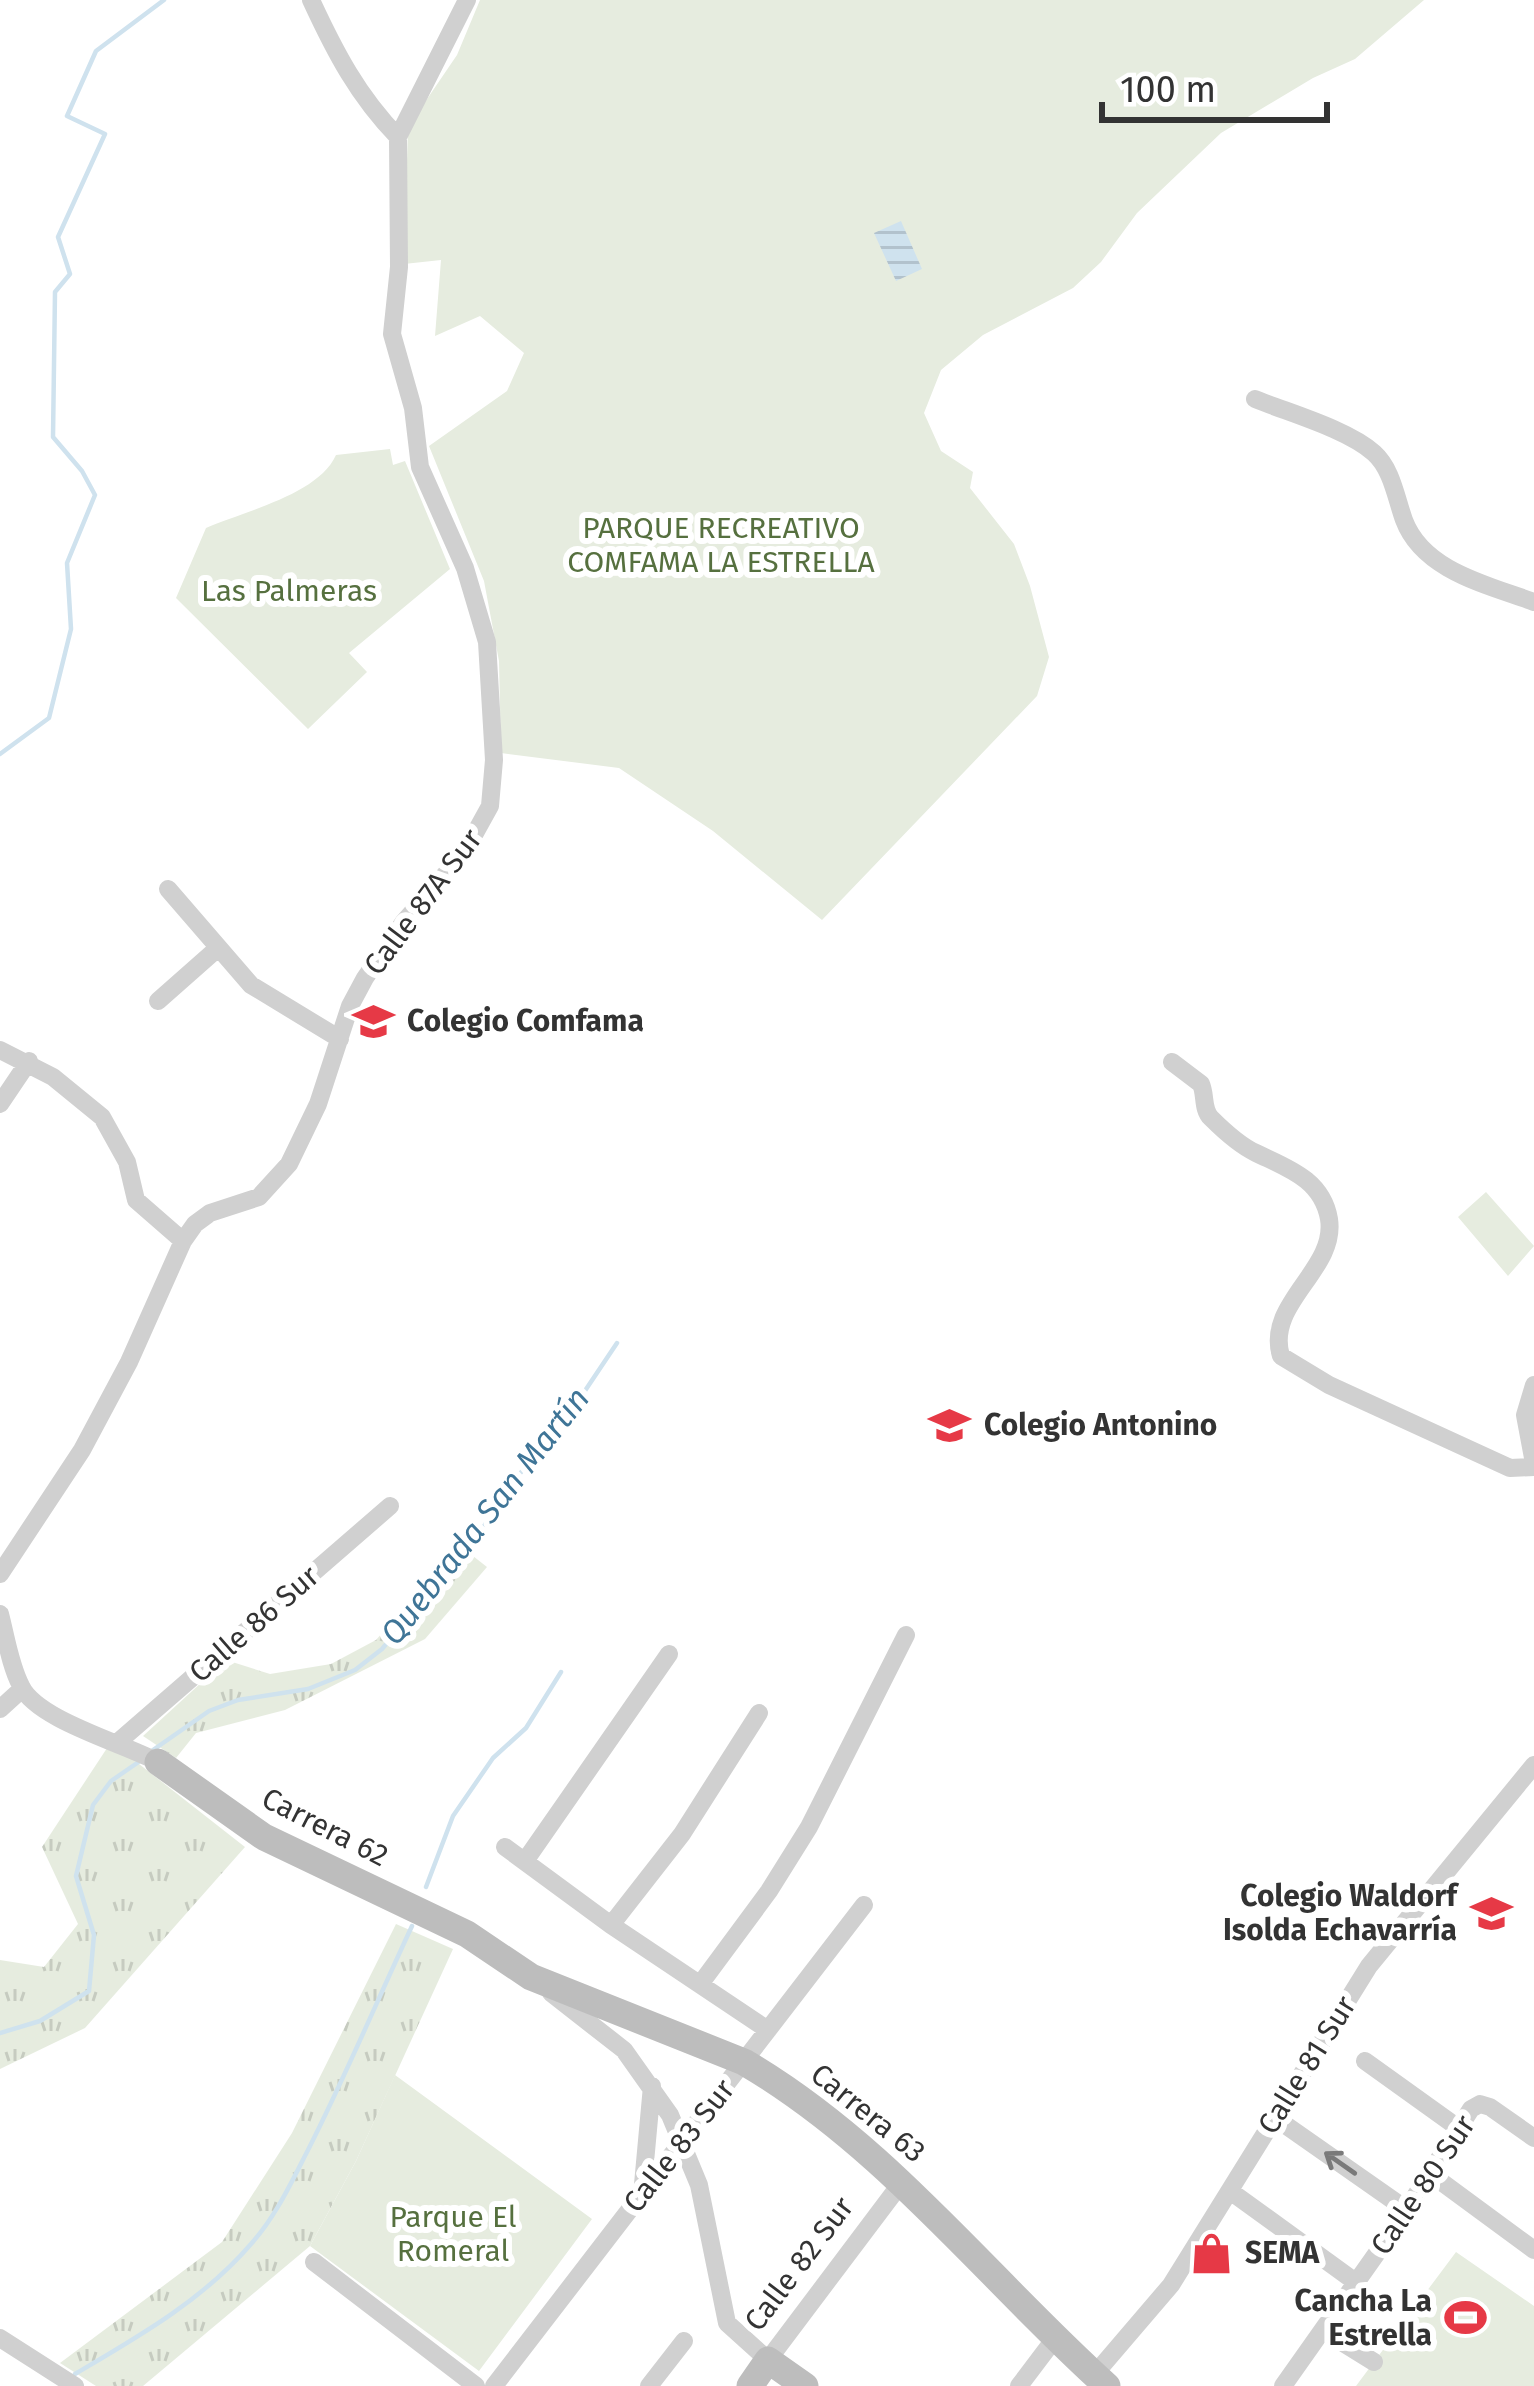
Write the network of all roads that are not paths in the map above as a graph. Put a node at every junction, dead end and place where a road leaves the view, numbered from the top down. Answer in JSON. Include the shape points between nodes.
{"nodes":[{"id":1,"x":311,"y":0,"type":"edge"},
{"id":2,"x":467,"y":0,"type":"edge"},
{"id":3,"x":398,"y":137,"type":"junction"},
{"id":4,"x":1255,"y":399,"type":"dead end"},
{"id":5,"x":1534,"y":602,"type":"edge"},
{"id":6,"x":168,"y":889,"type":"dead end"},
{"id":7,"x":218,"y":948,"type":"junction"},
{"id":8,"x":158,"y":1001,"type":"dead end"},
{"id":9,"x":340,"y":1040,"type":"junction"},
{"id":10,"x":0,"y":1050,"type":"edge"},
{"id":11,"x":28,"y":1061,"type":"junction"},
{"id":12,"x":1172,"y":1062,"type":"dead end"},
{"id":13,"x":0,"y":1104,"type":"edge"},
{"id":14,"x":183,"y":1241,"type":"junction"},
{"id":15,"x":1534,"y":1385,"type":"edge"},
{"id":16,"x":1534,"y":1465,"type":"edge"},
{"id":17,"x":390,"y":1506,"type":"dead end"},
{"id":18,"x":0,"y":1574,"type":"edge"},
{"id":19,"x":0,"y":1614,"type":"edge"},
{"id":20,"x":907,"y":1635,"type":"dead end"},
{"id":21,"x":669,"y":1654,"type":"dead end"},
{"id":22,"x":22,"y":1690,"type":"junction"},
{"id":23,"x":0,"y":1708,"type":"edge"},
{"id":24,"x":758,"y":1713,"type":"dead end"},
{"id":25,"x":138,"y":1752,"type":"junction"},
{"id":26,"x":1534,"y":1765,"type":"edge"},
{"id":27,"x":505,"y":1846,"type":"dead end"},
{"id":28,"x":525,"y":1862,"type":"junction"},
{"id":29,"x":864,"y":1905,"type":"dead end"},
{"id":30,"x":611,"y":1925,"type":"junction"},
{"id":31,"x":531,"y":1977,"type":"junction"},
{"id":32,"x":701,"y":1983,"type":"junction"},
{"id":33,"x":769,"y":2030,"type":"junction"},
{"id":34,"x":1365,"y":2061,"type":"dead end"},
{"id":35,"x":743,"y":2062,"type":"junction"},
{"id":36,"x":652,"y":2086,"type":"junction"},
{"id":37,"x":1274,"y":2117,"type":"junction"},
{"id":38,"x":1457,"y":2127,"type":"junction"},
{"id":39,"x":1534,"y":2138,"type":"edge"},
{"id":40,"x":683,"y":2142,"type":"junction"},
{"id":41,"x":1428,"y":2172,"type":"junction"},
{"id":42,"x":902,"y":2182,"type":"junction"},
{"id":43,"x":1230,"y":2191,"type":"junction"},
{"id":44,"x":642,"y":2195,"type":"junction"},
{"id":45,"x":1407,"y":2210,"type":"junction"},
{"id":46,"x":1534,"y":2250,"type":"edge"},
{"id":47,"x":314,"y":2262,"type":"dead end"},
{"id":48,"x":1357,"y":2283,"type":"junction"},
{"id":49,"x":1324,"y":2331,"type":"junction"},
{"id":50,"x":1056,"y":2336,"type":"junction"},
{"id":51,"x":0,"y":2338,"type":"edge"},
{"id":52,"x":684,"y":2341,"type":"dead end"},
{"id":53,"x":768,"y":2360,"type":"junction"},
{"id":54,"x":1374,"y":2362,"type":"dead end"},
{"id":55,"x":1101,"y":2380,"type":"edge"},
{"id":56,"x":75,"y":2386,"type":"edge"},
{"id":57,"x":476,"y":2386,"type":"edge"},
{"id":58,"x":494,"y":2386,"type":"edge"},
{"id":59,"x":649,"y":2386,"type":"edge"},
{"id":60,"x":750,"y":2386,"type":"edge"},
{"id":61,"x":805,"y":2386,"type":"edge"},
{"id":62,"x":1019,"y":2386,"type":"edge"},
{"id":63,"x":1283,"y":2386,"type":"edge"}],
"edges":[{"from":1,"to":3,"type":"street","via":[[345,71]]},
{"from":2,"to":3,"type":"street","name":"Calle 87A Sur"},
{"from":3,"to":9,"type":"street","name":"Calle 87A Sur","via":[[392,334],[420,466],[487,642],[494,785],[481,828],[365,978]]},
{"from":4,"to":5,"type":"street","via":[[1377,455],[1426,554]]},
{"from":6,"to":7,"type":"street"},
{"from":7,"to":8,"type":"street"},
{"from":7,"to":9,"type":"street","via":[[267,997]]},
{"from":9,"to":14,"type":"street","name":"Calle 87A Sur","via":[[303,1139],[273,1186],[210,1213]]},
{"from":10,"to":11,"type":"street"},
{"from":11,"to":13,"type":"street"},
{"from":11,"to":14,"type":"street","via":[[102,1117],[127,1162],[136,1200]]},
{"from":12,"to":16,"type":"street","via":[[1201,1084],[1207,1115],[1322,1197],[1326,1244],[1287,1310],[1281,1356],[1510,1468]]},
{"from":14,"to":18,"type":"street","name":"Calle 87A Sur","via":[[82,1450]]},
{"from":15,"to":16,"type":"street","via":[[1525,1414]]},
{"from":17,"to":25,"type":"street","name":"Calle 86 Sur"},
{"from":19,"to":22,"type":"street"},
{"from":20,"to":32,"type":"street","via":[[808,1827]]},
{"from":21,"to":28,"type":"street"},
{"from":22,"to":23,"type":"street"},
{"from":22,"to":25,"type":"street","name":"Carrera 62","via":[[55,1718]]},
{"from":24,"to":30,"type":"street","via":[[682,1834]]},
{"from":25,"to":31,"type":"street","name":"Carrera 62","via":[[264,1837],[467,1934]]},
{"from":26,"to":37,"type":"street","name":"Calle 81 Sur","via":[[1369,1966]]},
{"from":27,"to":28,"type":"street"},
{"from":28,"to":30,"type":"street"},
{"from":29,"to":33,"type":"street","name":"Calle 83 Sur"},
{"from":30,"to":32,"type":"street"},
{"from":31,"to":35,"type":"street","name":"Carrera 63"},
{"from":31,"to":36,"type":"street","name":"Carrera 62","via":[[624,2050]]},
{"from":32,"to":33,"type":"street"},
{"from":33,"to":35,"type":"street","name":"Calle 83 Sur"},
{"from":34,"to":38,"type":"street"},
{"from":35,"to":40,"type":"street","name":"Calle 83 Sur"},
{"from":35,"to":42,"type":"street","name":"Carrera 63"},
{"from":36,"to":40,"type":"street","name":"Carrera 62"},
{"from":36,"to":44,"type":"street"},
{"from":37,"to":43,"type":"street","name":"Calle 81 Sur"},
{"from":45,"to":37,"type":"street","one_way":true},
{"from":38,"to":39,"type":"street","name":"Calle 80 Sur","via":[[1480,2104]]},
{"from":38,"to":41,"type":"street","name":"Calle 80 Sur"},
{"from":40,"to":44,"type":"street","name":"Calle 83 Sur"},
{"from":40,"to":53,"type":"street","name":"Carrera 62","via":[[727,2324]]},
{"from":41,"to":45,"type":"street","name":"Calle 80 Sur"},
{"from":41,"to":46,"type":"street"},
{"from":42,"to":50,"type":"street","name":"Carrera 63"},
{"from":42,"to":53,"type":"street","name":"Calle 82 Sur"},
{"from":43,"to":48,"type":"street"},
{"from":43,"to":55,"type":"street","name":"Calle 81 Sur"},
{"from":44,"to":58,"type":"street","name":"Calle 83 Sur"},
{"from":45,"to":48,"type":"street","name":"Calle 80 Sur"},
{"from":47,"to":57,"type":"street"},
{"from":48,"to":49,"type":"street","name":"Calle 80 Sur"},
{"from":49,"to":54,"type":"street"},
{"from":49,"to":63,"type":"street","name":"Calle 80 Sur"},
{"from":50,"to":55,"type":"street","name":"Carrera 63"},
{"from":50,"to":62,"type":"street"},
{"from":51,"to":56,"type":"street"},
{"from":52,"to":59,"type":"street"},
{"from":53,"to":60,"type":"street","name":"Calle 82 Sur"},
{"from":53,"to":61,"type":"street","name":"Carrera 62"}]}
